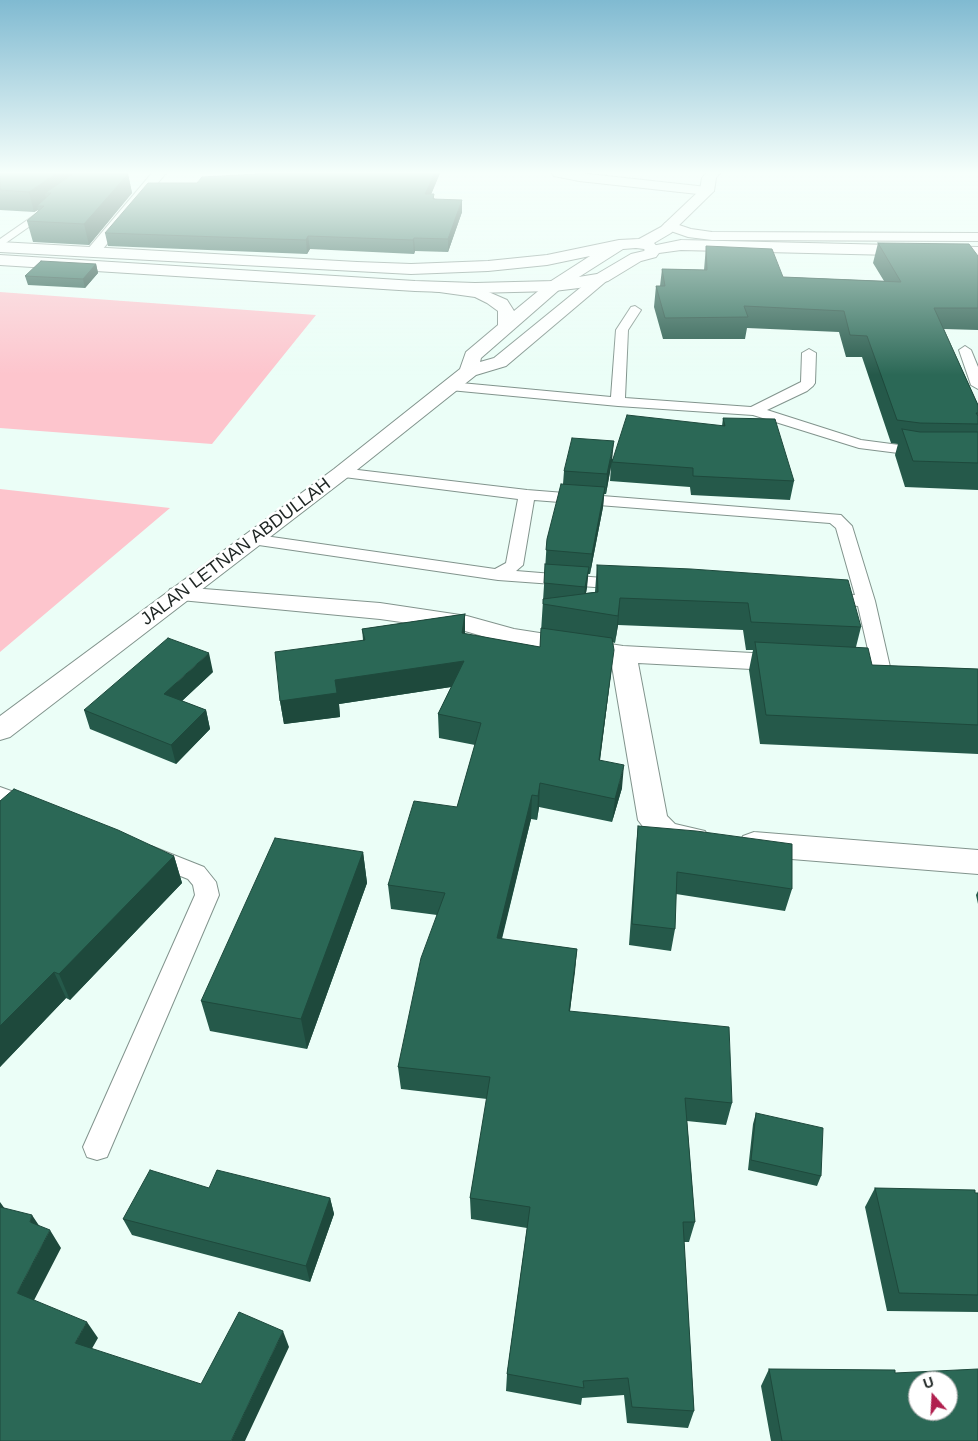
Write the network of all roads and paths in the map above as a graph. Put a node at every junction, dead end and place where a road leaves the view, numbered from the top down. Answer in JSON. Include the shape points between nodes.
{"nodes":[{"id":1,"x":103,"y":240,"type":"edge"},
{"id":2,"x":654,"y":240,"type":"edge"},
{"id":3,"x":2,"y":242,"type":"edge"},
{"id":4,"x":616,"y":247,"type":"junction"},
{"id":5,"x":643,"y":250,"type":"junction"},
{"id":6,"x":978,"y":252,"type":"edge"},
{"id":7,"x":92,"y":253,"type":"junction"},
{"id":8,"x":0,"y":260,"type":"edge"},
{"id":9,"x":602,"y":278,"type":"junction"},
{"id":10,"x":415,"y":286,"type":"junction"},
{"id":11,"x":554,"y":286,"type":"junction"},
{"id":12,"x":635,"y":310,"type":"dead end"},
{"id":13,"x":507,"y":325,"type":"junction"},
{"id":14,"x":965,"y":350,"type":"dead end"},
{"id":15,"x":809,"y":353,"type":"dead end"},
{"id":16,"x":469,"y":371,"type":"junction"},
{"id":17,"x":978,"y":385,"type":"edge"},
{"id":18,"x":450,"y":386,"type":"junction"},
{"id":19,"x":618,"y":402,"type":"junction"},
{"id":20,"x":753,"y":411,"type":"junction"},
{"id":21,"x":940,"y":453,"type":"edge"},
{"id":22,"x":341,"y":473,"type":"junction"},
{"id":23,"x":526,"y":496,"type":"junction"},
{"id":24,"x":252,"y":539,"type":"junction"},
{"id":25,"x":498,"y":575,"type":"junction"},
{"id":26,"x":638,"y":585,"type":"edge"},
{"id":27,"x":179,"y":594,"type":"junction"},
{"id":28,"x":816,"y":597,"type":"edge"},
{"id":29,"x":866,"y":601,"type":"junction"},
{"id":30,"x":623,"y":654,"type":"junction"},
{"id":31,"x":814,"y":664,"type":"edge"},
{"id":32,"x":852,"y":666,"type":"edge"},
{"id":33,"x":890,"y":668,"type":"joint"},
{"id":34,"x":0,"y":730,"type":"edge"},
{"id":35,"x":0,"y":795,"type":"edge"},
{"id":36,"x":53,"y":816,"type":"edge"},
{"id":37,"x":134,"y":848,"type":"edge"},
{"id":38,"x":978,"y":862,"type":"edge"},
{"id":39,"x":97,"y":1146,"type":"dead end"}],
"edges":[{"from":1,"to":7,"type":"street"},
{"from":2,"to":5,"type":"street"},
{"from":3,"to":7,"type":"street"},
{"from":4,"to":5,"type":"street","via":[[617,253]]},
{"from":4,"to":7,"type":"street","via":[[547,260],[440,268],[358,268]]},
{"from":4,"to":11,"type":"street","name":"JALAN LETNAN ABDULLAH"},
{"from":5,"to":6,"type":"street","via":[[720,245]]},
{"from":5,"to":9,"type":"street"},
{"from":8,"to":10,"type":"street"},
{"from":9,"to":11,"type":"street"},
{"from":9,"to":16,"type":"street","name":"JALAN LETNAN ABDULLAH","via":[[500,362]]},
{"from":10,"to":11,"type":"street"},
{"from":10,"to":13,"type":"street","via":[[478,293],[494,299],[506,310]]},
{"from":11,"to":13,"type":"street","name":"JALAN LETNAN ABDULLAH"},
{"from":12,"to":19,"type":"lane","via":[[622,330]]},
{"from":13,"to":16,"type":"street","name":"JALAN LETNAN ABDULLAH","via":[[472,356]]},
{"from":14,"to":17,"type":"lane"},
{"from":15,"to":20,"type":"lane","via":[[808,383]]},
{"from":16,"to":18,"type":"street","name":"JALAN LETNAN ABDULLAH"},
{"from":18,"to":19,"type":"lane"},
{"from":18,"to":22,"type":"street","name":"JALAN LETNAN ABDULLAH"},
{"from":19,"to":20,"type":"lane"},
{"from":20,"to":21,"type":"lane","via":[[859,444]]},
{"from":22,"to":23,"type":"lane"},
{"from":22,"to":24,"type":"street","name":"JALAN LETNAN ABDULLAH"},
{"from":23,"to":25,"type":"lane","via":[[514,564]]},
{"from":23,"to":29,"type":"lane","via":[[836,518],[844,526]]},
{"from":24,"to":25,"type":"lane"},
{"from":24,"to":27,"type":"street","name":"JALAN LETNAN ABDULLAH"},
{"from":25,"to":26,"type":"lane"},
{"from":27,"to":30,"type":"street","via":[[380,611]]},
{"from":27,"to":34,"type":"street","name":"JALAN LETNAN ABDULLAH"},
{"from":28,"to":29,"type":"lane"},
{"from":29,"to":33,"type":"lane"},
{"from":30,"to":31,"type":"street"},
{"from":30,"to":38,"type":"street","via":[[653,820],[664,832],[682,838]]},
{"from":32,"to":33,"type":"street"},
{"from":35,"to":36,"type":"lane"},
{"from":37,"to":39,"type":"lane","via":[[196,872],[204,882],[207,896]]}]}
